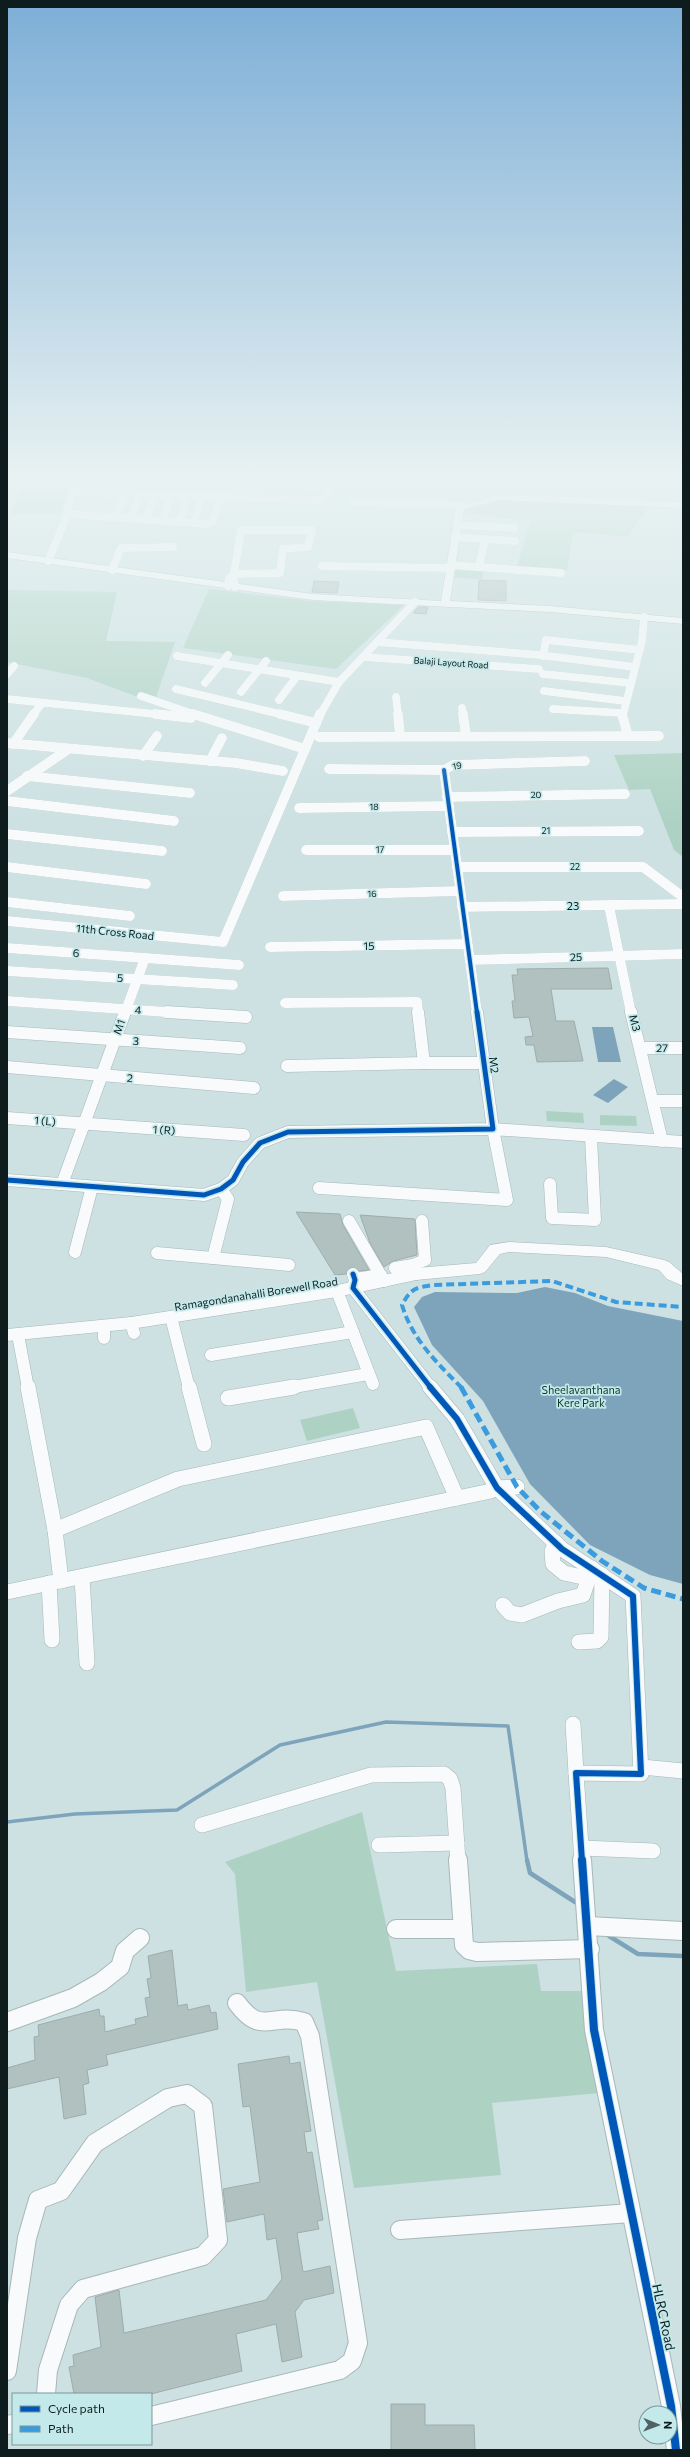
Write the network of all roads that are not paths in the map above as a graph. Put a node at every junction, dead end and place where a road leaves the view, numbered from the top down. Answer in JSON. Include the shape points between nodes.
{"nodes":[{"id":1,"x":288,"y":594,"type":"edge"},
{"id":2,"x":446,"y":594,"type":"edge"},
{"id":3,"x":415,"y":602,"type":"junction"},
{"id":4,"x":445,"y":603,"type":"junction"},
{"id":5,"x":644,"y":617,"type":"junction"},
{"id":6,"x":683,"y":621,"type":"edge"},
{"id":7,"x":377,"y":642,"type":"junction"},
{"id":8,"x":640,"y":650,"type":"junction"},
{"id":9,"x":228,"y":655,"type":"dead end"},
{"id":10,"x":177,"y":656,"type":"dead end"},
{"id":11,"x":543,"y":656,"type":"junction"},
{"id":12,"x":363,"y":657,"type":"junction"},
{"id":13,"x":266,"y":661,"type":"dead end"},
{"id":14,"x":221,"y":664,"type":"junction"},
{"id":15,"x":14,"y":666,"type":"dead end"},
{"id":16,"x":635,"y":667,"type":"junction"},
{"id":17,"x":259,"y":670,"type":"junction"},
{"id":18,"x":7,"y":674,"type":"edge"},
{"id":19,"x":297,"y":676,"type":"junction"},
{"id":20,"x":339,"y":682,"type":"junction"},
{"id":21,"x":204,"y":683,"type":"dead end"},
{"id":22,"x":630,"y":684,"type":"junction"},
{"id":23,"x":176,"y":689,"type":"dead end"},
{"id":24,"x":544,"y":691,"type":"dead end"},
{"id":25,"x":242,"y":692,"type":"dead end"},
{"id":26,"x":141,"y":696,"type":"dead end"},
{"id":27,"x":396,"y":697,"type":"dead end"},
{"id":28,"x":7,"y":699,"type":"edge"},
{"id":29,"x":279,"y":700,"type":"dead end"},
{"id":30,"x":625,"y":701,"type":"junction"},
{"id":31,"x":42,"y":703,"type":"junction"},
{"id":32,"x":462,"y":708,"type":"dead end"},
{"id":33,"x":553,"y":709,"type":"dead end"},
{"id":34,"x":622,"y":713,"type":"junction"},
{"id":35,"x":191,"y":718,"type":"dead end"},
{"id":36,"x":318,"y":721,"type":"junction"},
{"id":37,"x":157,"y":736,"type":"dead end"},
{"id":38,"x":400,"y":736,"type":"junction"},
{"id":39,"x":466,"y":736,"type":"junction"},
{"id":40,"x":628,"y":736,"type":"junction"},
{"id":41,"x":659,"y":736,"type":"dead end"},
{"id":42,"x":319,"y":737,"type":"dead end"},
{"id":43,"x":222,"y":738,"type":"dead end"},
{"id":44,"x":10,"y":744,"type":"edge"},
{"id":45,"x":305,"y":749,"type":"junction"},
{"id":46,"x":67,"y":750,"type":"junction"},
{"id":47,"x":143,"y":756,"type":"junction"},
{"id":48,"x":210,"y":761,"type":"junction"},
{"id":49,"x":585,"y":761,"type":"dead end"},
{"id":50,"x":330,"y":769,"type":"dead end"},
{"id":51,"x":444,"y":770,"type":"junction"},
{"id":52,"x":283,"y":771,"type":"dead end"},
{"id":53,"x":27,"y":776,"type":"junction"},
{"id":54,"x":7,"y":790,"type":"edge"},
{"id":55,"x":190,"y":793,"type":"dead end"},
{"id":56,"x":625,"y":794,"type":"dead end"},
{"id":57,"x":7,"y":801,"type":"edge"},
{"id":58,"x":448,"y":801,"type":"junction"},
{"id":59,"x":299,"y":808,"type":"dead end"},
{"id":60,"x":174,"y":821,"type":"dead end"},
{"id":61,"x":639,"y":831,"type":"dead end"},
{"id":62,"x":452,"y":832,"type":"junction"},
{"id":63,"x":7,"y":834,"type":"edge"},
{"id":64,"x":306,"y":850,"type":"dead end"},
{"id":65,"x":455,"y":850,"type":"junction"},
{"id":66,"x":162,"y":851,"type":"dead end"},
{"id":67,"x":7,"y":867,"type":"edge"},
{"id":68,"x":457,"y":867,"type":"junction"},
{"id":69,"x":146,"y":884,"type":"dead end"},
{"id":70,"x":460,"y":891,"type":"junction"},
{"id":71,"x":283,"y":896,"type":"dead end"},
{"id":72,"x":683,"y":897,"type":"edge"},
{"id":73,"x":7,"y":902,"type":"edge"},
{"id":74,"x":683,"y":904,"type":"edge"},
{"id":75,"x":609,"y":906,"type":"junction"},
{"id":76,"x":462,"y":907,"type":"junction"},
{"id":77,"x":130,"y":916,"type":"dead end"},
{"id":78,"x":7,"y":922,"type":"edge"},
{"id":79,"x":467,"y":944,"type":"junction"},
{"id":80,"x":270,"y":947,"type":"dead end"},
{"id":81,"x":7,"y":948,"type":"edge"},
{"id":82,"x":683,"y":954,"type":"edge"},
{"id":83,"x":618,"y":956,"type":"junction"},
{"id":84,"x":145,"y":958,"type":"junction"},
{"id":85,"x":470,"y":960,"type":"junction"},
{"id":86,"x":239,"y":965,"type":"dead end"},
{"id":87,"x":7,"y":971,"type":"edge"},
{"id":88,"x":137,"y":979,"type":"junction"},
{"id":89,"x":233,"y":985,"type":"dead end"},
{"id":90,"x":7,"y":1001,"type":"edge"},
{"id":91,"x":285,"y":1003,"type":"dead end"},
{"id":92,"x":126,"y":1009,"type":"junction"},
{"id":93,"x":246,"y":1017,"type":"dead end"},
{"id":94,"x":7,"y":1032,"type":"edge"},
{"id":95,"x":115,"y":1040,"type":"junction"},
{"id":96,"x":240,"y":1048,"type":"dead end"},
{"id":97,"x":641,"y":1048,"type":"junction"},
{"id":98,"x":683,"y":1048,"type":"edge"},
{"id":99,"x":424,"y":1063,"type":"junction"},
{"id":100,"x":483,"y":1063,"type":"junction"},
{"id":101,"x":287,"y":1066,"type":"dead end"},
{"id":102,"x":7,"y":1067,"type":"edge"},
{"id":103,"x":102,"y":1075,"type":"junction"},
{"id":104,"x":254,"y":1088,"type":"dead end"},
{"id":105,"x":653,"y":1101,"type":"junction"},
{"id":106,"x":683,"y":1101,"type":"edge"},
{"id":107,"x":7,"y":1118,"type":"edge"},
{"id":108,"x":84,"y":1125,"type":"junction"},
{"id":109,"x":493,"y":1129,"type":"junction"},
{"id":110,"x":244,"y":1135,"type":"dead end"},
{"id":111,"x":591,"y":1137,"type":"junction"},
{"id":112,"x":662,"y":1140,"type":"junction"},
{"id":113,"x":683,"y":1142,"type":"edge"},
{"id":114,"x":7,"y":1180,"type":"edge"},
{"id":115,"x":62,"y":1184,"type":"junction"},
{"id":116,"x":550,"y":1184,"type":"dead end"},
{"id":117,"x":92,"y":1187,"type":"junction"},
{"id":118,"x":319,"y":1188,"type":"dead end"},
{"id":119,"x":221,"y":1189,"type":"junction"},
{"id":120,"x":349,"y":1221,"type":"dead end"},
{"id":121,"x":422,"y":1221,"type":"dead end"},
{"id":122,"x":75,"y":1252,"type":"dead end"},
{"id":123,"x":157,"y":1253,"type":"dead end"},
{"id":124,"x":213,"y":1258,"type":"junction"},
{"id":125,"x":289,"y":1265,"type":"dead end"},
{"id":126,"x":414,"y":1269,"type":"junction"},
{"id":127,"x":391,"y":1273,"type":"junction"},
{"id":128,"x":354,"y":1280,"type":"junction"},
{"id":129,"x":683,"y":1280,"type":"edge"},
{"id":130,"x":337,"y":1292,"type":"junction"},
{"id":131,"x":171,"y":1317,"type":"junction"},
{"id":132,"x":353,"y":1332,"type":"junction"},
{"id":133,"x":13,"y":1335,"type":"edge"},
{"id":134,"x":211,"y":1355,"type":"dead end"},
{"id":135,"x":228,"y":1398,"type":"dead end"},
{"id":136,"x":204,"y":1444,"type":"dead end"},
{"id":137,"x":518,"y":1487,"type":"dead end"},
{"id":138,"x":494,"y":1489,"type":"junction"},
{"id":139,"x":457,"y":1498,"type":"junction"},
{"id":140,"x":55,"y":1530,"type":"junction"},
{"id":141,"x":556,"y":1543,"type":"junction"},
{"id":142,"x":594,"y":1574,"type":"junction"},
{"id":143,"x":82,"y":1577,"type":"junction"},
{"id":144,"x":55,"y":1582,"type":"junction"},
{"id":145,"x":7,"y":1592,"type":"edge"},
{"id":146,"x":503,"y":1605,"type":"dead end"},
{"id":147,"x":52,"y":1640,"type":"dead end"},
{"id":148,"x":579,"y":1642,"type":"dead end"},
{"id":149,"x":87,"y":1663,"type":"dead end"},
{"id":150,"x":572,"y":1724,"type":"dead end"},
{"id":151,"x":642,"y":1767,"type":"junction"},
{"id":152,"x":683,"y":1771,"type":"edge"},
{"id":153,"x":576,"y":1773,"type":"junction"},
{"id":154,"x":202,"y":1825,"type":"dead end"},
{"id":155,"x":457,"y":1843,"type":"junction"},
{"id":156,"x":379,"y":1845,"type":"dead end"},
{"id":157,"x":582,"y":1848,"type":"junction"},
{"id":158,"x":653,"y":1851,"type":"dead end"},
{"id":159,"x":588,"y":1926,"type":"junction"},
{"id":160,"x":396,"y":1929,"type":"dead end"},
{"id":161,"x":463,"y":1929,"type":"junction"},
{"id":162,"x":683,"y":1931,"type":"edge"},
{"id":163,"x":140,"y":1938,"type":"dead end"},
{"id":164,"x":590,"y":1949,"type":"junction"},
{"id":165,"x":238,"y":2003,"type":"dead end"},
{"id":166,"x":7,"y":2022,"type":"edge"},
{"id":167,"x":632,"y":2213,"type":"junction"},
{"id":168,"x":400,"y":2230,"type":"dead end"},
{"id":169,"x":7,"y":2371,"type":"edge"},
{"id":170,"x":46,"y":2393,"type":"edge"},
{"id":171,"x":152,"y":2416,"type":"edge"},
{"id":172,"x":676,"y":2450,"type":"edge"}],
"edges":[{"from":1,"to":3,"type":"street"},
{"from":2,"to":4,"type":"street"},
{"from":3,"to":4,"type":"street"},
{"from":3,"to":7,"type":"street"},
{"from":4,"to":5,"type":"street"},
{"from":5,"to":6,"type":"street"},
{"from":5,"to":8,"type":"street"},
{"from":7,"to":11,"type":"street"},
{"from":7,"to":12,"type":"street"},
{"from":8,"to":11,"type":"street","via":[[546,640]]},
{"from":8,"to":16,"type":"street"},
{"from":9,"to":14,"type":"street"},
{"from":10,"to":14,"type":"street"},
{"from":11,"to":16,"type":"street"},
{"from":12,"to":20,"type":"street"},
{"from":12,"to":22,"type":"street","name":"Balaji Layout Road","via":[[541,671]]},
{"from":13,"to":17,"type":"street"},
{"from":14,"to":17,"type":"street"},
{"from":14,"to":21,"type":"street"},
{"from":15,"to":18,"type":"street"},
{"from":16,"to":22,"type":"street"},
{"from":17,"to":19,"type":"street"},
{"from":17,"to":25,"type":"street"},
{"from":19,"to":20,"type":"street"},
{"from":19,"to":29,"type":"street"},
{"from":20,"to":36,"type":"street"},
{"from":22,"to":30,"type":"street"},
{"from":23,"to":36,"type":"street","via":[[306,719],[308,722]]},
{"from":24,"to":30,"type":"street"},
{"from":26,"to":45,"type":"street"},
{"from":27,"to":38,"type":"street"},
{"from":28,"to":31,"type":"street"},
{"from":30,"to":34,"type":"street"},
{"from":31,"to":35,"type":"street"},
{"from":31,"to":44,"type":"street"},
{"from":32,"to":39,"type":"street"},
{"from":33,"to":34,"type":"street"},
{"from":34,"to":40,"type":"street"},
{"from":36,"to":45,"type":"street"},
{"from":37,"to":47,"type":"street"},
{"from":38,"to":39,"type":"street"},
{"from":38,"to":42,"type":"street"},
{"from":39,"to":40,"type":"street"},
{"from":40,"to":41,"type":"street"},
{"from":43,"to":48,"type":"street"},
{"from":44,"to":46,"type":"street"},
{"from":45,"to":78,"type":"street","name":"11th Cross Road","via":[[298,771],[223,942]]},
{"from":46,"to":47,"type":"street"},
{"from":46,"to":53,"type":"street"},
{"from":47,"to":48,"type":"street"},
{"from":48,"to":52,"type":"street"},
{"from":49,"to":51,"type":"street","name":"19","via":[[454,765]]},
{"from":50,"to":51,"type":"street","name":"19"},
{"from":51,"to":58,"type":"street","name":"M2"},
{"from":53,"to":54,"type":"street"},
{"from":53,"to":55,"type":"street"},
{"from":56,"to":58,"type":"street","name":"20"},
{"from":57,"to":60,"type":"street"},
{"from":58,"to":59,"type":"street","name":"18"},
{"from":58,"to":62,"type":"street","name":"M2"},
{"from":61,"to":62,"type":"street","name":"21"},
{"from":62,"to":65,"type":"street","name":"M2"},
{"from":63,"to":66,"type":"street"},
{"from":64,"to":65,"type":"street","name":"17"},
{"from":65,"to":68,"type":"street","name":"M2"},
{"from":67,"to":69,"type":"street"},
{"from":68,"to":70,"type":"street","name":"M2"},
{"from":68,"to":72,"type":"street","name":"22","via":[[643,868]]},
{"from":70,"to":71,"type":"street","name":"16"},
{"from":70,"to":76,"type":"street","name":"M2"},
{"from":73,"to":77,"type":"street"},
{"from":74,"to":75,"type":"street","name":"23"},
{"from":75,"to":76,"type":"street","name":"23"},
{"from":75,"to":83,"type":"street","name":"M3"},
{"from":76,"to":79,"type":"street","name":"M2"},
{"from":79,"to":80,"type":"street","name":"15"},
{"from":79,"to":85,"type":"street","name":"M2"},
{"from":81,"to":84,"type":"street","name":"6"},
{"from":82,"to":83,"type":"street","name":"25"},
{"from":83,"to":85,"type":"street","name":"25"},
{"from":83,"to":97,"type":"street","name":"M3"},
{"from":84,"to":86,"type":"street"},
{"from":84,"to":88,"type":"street","name":"M1"},
{"from":85,"to":100,"type":"street","name":"M2"},
{"from":87,"to":88,"type":"street","name":"5"},
{"from":88,"to":89,"type":"street","name":"5"},
{"from":88,"to":92,"type":"street","name":"M1"},
{"from":90,"to":92,"type":"street","name":"4"},
{"from":91,"to":99,"type":"street","via":[[417,1002]]},
{"from":92,"to":93,"type":"street","name":"4"},
{"from":92,"to":95,"type":"street","name":"M1"},
{"from":94,"to":95,"type":"street","name":"3"},
{"from":95,"to":96,"type":"street","name":"3"},
{"from":95,"to":103,"type":"street","name":"M1"},
{"from":97,"to":98,"type":"street","name":"27"},
{"from":97,"to":105,"type":"street","name":"M3"},
{"from":99,"to":100,"type":"street"},
{"from":99,"to":101,"type":"street"},
{"from":100,"to":109,"type":"street","name":"M2"},
{"from":102,"to":103,"type":"street","name":"2"},
{"from":103,"to":104,"type":"street","name":"2"},
{"from":103,"to":108,"type":"street","name":"M1"},
{"from":105,"to":106,"type":"street"},
{"from":105,"to":112,"type":"street","name":"M3"},
{"from":107,"to":108,"type":"street","name":"1 (L)"},
{"from":108,"to":110,"type":"street","name":"1 (R)"},
{"from":108,"to":115,"type":"street","name":"M1"},
{"from":109,"to":111,"type":"street"},
{"from":109,"to":118,"type":"street","name":"M2","via":[[507,1200]]},
{"from":109,"to":119,"type":"street","via":[[288,1132],[260,1143],[233,1180]]},
{"from":111,"to":112,"type":"street"},
{"from":111,"to":116,"type":"street","via":[[595,1220],[552,1218]]},
{"from":112,"to":113,"type":"street"},
{"from":114,"to":115,"type":"street"},
{"from":115,"to":117,"type":"street"},
{"from":117,"to":119,"type":"street","via":[[204,1196]]},
{"from":117,"to":122,"type":"street"},
{"from":119,"to":124,"type":"street","via":[[228,1199]]},
{"from":120,"to":127,"type":"street"},
{"from":121,"to":126,"type":"street","via":[[425,1260]]},
{"from":123,"to":124,"type":"street"},
{"from":124,"to":125,"type":"street"},
{"from":126,"to":127,"type":"street","name":"Ramagondanahalli Borewell Road"},
{"from":126,"to":129,"type":"street","name":"Ramagondanahalli Borewell Road","via":[[480,1268],[495,1249],[530,1248],[606,1252],[664,1266],[672,1275]]},
{"from":127,"to":128,"type":"street","name":"Ramagondanahalli Borewell Road"},
{"from":128,"to":130,"type":"street","name":"Ramagondanahalli Borewell Road"},
{"from":128,"to":138,"type":"street","via":[[398,1348],[457,1419]]},
{"from":130,"to":131,"type":"street","name":"Ramagondanahalli Borewell Road"},
{"from":130,"to":132,"type":"street"},
{"from":131,"to":133,"type":"street","name":"Ramagondanahalli Borewell Road","via":[[132,1328],[104,1332]]},
{"from":131,"to":136,"type":"street"},
{"from":132,"to":134,"type":"street"},
{"from":132,"to":135,"type":"street","via":[[371,1379]]},
{"from":133,"to":140,"type":"street"},
{"from":137,"to":138,"type":"street"},
{"from":138,"to":139,"type":"street"},
{"from":138,"to":141,"type":"street"},
{"from":139,"to":140,"type":"street","via":[[426,1427],[178,1479]]},
{"from":139,"to":143,"type":"street"},
{"from":140,"to":144,"type":"street"},
{"from":141,"to":142,"type":"street"},
{"from":141,"to":142,"type":"street","via":[[551,1553],[552,1562],[559,1571],[566,1576]]},
{"from":142,"to":146,"type":"street","via":[[583,1595],[558,1601],[522,1615],[510,1613]]},
{"from":142,"to":148,"type":"street","via":[[601,1637],[597,1641]]},
{"from":142,"to":151,"type":"street","via":[[633,1596],[635,1604]]},
{"from":143,"to":144,"type":"street"},
{"from":143,"to":149,"type":"street"},
{"from":144,"to":145,"type":"street"},
{"from":144,"to":147,"type":"street"},
{"from":150,"to":153,"type":"street","name":"HLRC Road"},
{"from":151,"to":152,"type":"street"},
{"from":151,"to":153,"type":"street","via":[[641,1774]]},
{"from":153,"to":157,"type":"street","name":"HLRC Road"},
{"from":154,"to":155,"type":"street","via":[[371,1775],[444,1774],[450,1779],[453,1788]]},
{"from":155,"to":156,"type":"street"},
{"from":155,"to":161,"type":"street"},
{"from":157,"to":158,"type":"street"},
{"from":157,"to":159,"type":"street","name":"HLRC Road"},
{"from":159,"to":162,"type":"street"},
{"from":159,"to":164,"type":"street","name":"HLRC Road"},
{"from":160,"to":161,"type":"street"},
{"from":161,"to":164,"type":"street","via":[[464,1945],[469,1950],[477,1952]]},
{"from":163,"to":166,"type":"street","via":[[125,1950],[120,1967],[101,1982],[73,1998]]},
{"from":164,"to":167,"type":"street","name":"HLRC Road","via":[[594,2030]]},
{"from":165,"to":171,"type":"street","via":[[246,2018],[258,2024],[292,2017],[304,2022],[310,2036],[358,2343],[352,2361],[340,2370]]},
{"from":167,"to":168,"type":"street"},
{"from":167,"to":172,"type":"street","name":"HLRC Road","via":[[671,2406]]},
{"from":169,"to":170,"type":"street","via":[[27,2238],[38,2200],[61,2191],[95,2143],[168,2098],[187,2094],[203,2106],[218,2240],[203,2256],[83,2289],[69,2305],[48,2370]]}]}
